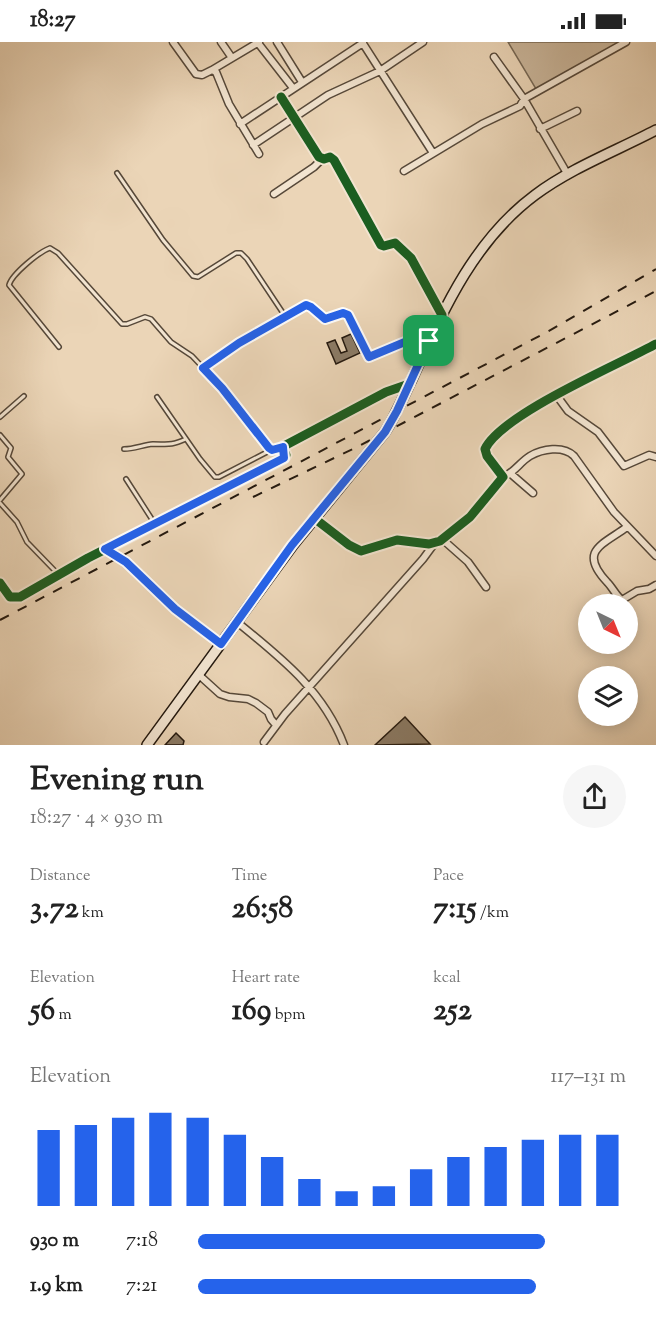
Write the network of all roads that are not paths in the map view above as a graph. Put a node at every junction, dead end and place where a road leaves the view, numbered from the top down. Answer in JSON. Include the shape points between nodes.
{"nodes":[{"id":1,"x":173,"y":42,"type":"edge"},
{"id":2,"x":222,"y":42,"type":"edge"},
{"id":3,"x":277,"y":42,"type":"edge"},
{"id":4,"x":362,"y":42,"type":"edge"},
{"id":5,"x":423,"y":42,"type":"edge"},
{"id":6,"x":626,"y":42,"type":"edge"},
{"id":7,"x":259,"y":43,"type":"edge"},
{"id":8,"x":494,"y":57,"type":"dead end"},
{"id":9,"x":232,"y":58,"type":"junction"},
{"id":10,"x":212,"y":70,"type":"junction"},
{"id":11,"x":380,"y":70,"type":"junction"},
{"id":12,"x":302,"y":82,"type":"junction"},
{"id":13,"x":293,"y":88,"type":"junction"},
{"id":14,"x":280,"y":97,"type":"junction"},
{"id":15,"x":524,"y":99,"type":"junction"},
{"id":16,"x":577,"y":111,"type":"dead end"},
{"id":17,"x":294,"y":118,"type":"junction"},
{"id":18,"x":240,"y":124,"type":"junction"},
{"id":19,"x":540,"y":129,"type":"junction"},
{"id":20,"x":656,"y":130,"type":"edge"},
{"id":21,"x":253,"y":145,"type":"junction"},
{"id":22,"x":433,"y":153,"type":"junction"},
{"id":23,"x":259,"y":154,"type":"dead end"},
{"id":24,"x":322,"y":159,"type":"junction"},
{"id":25,"x":404,"y":171,"type":"dead end"},
{"id":26,"x":117,"y":173,"type":"dead end"},
{"id":27,"x":568,"y":175,"type":"junction"},
{"id":28,"x":273,"y":194,"type":"dead end"},
{"id":29,"x":442,"y":315,"type":"junction"},
{"id":30,"x":285,"y":316,"type":"junction"},
{"id":31,"x":429,"y":341,"type":"junction"},
{"id":32,"x":656,"y":344,"type":"edge"},
{"id":33,"x":59,"y":347,"type":"dead end"},
{"id":34,"x":203,"y":368,"type":"junction"},
{"id":35,"x":409,"y":384,"type":"junction"},
{"id":36,"x":24,"y":396,"type":"dead end"},
{"id":37,"x":557,"y":396,"type":"junction"},
{"id":38,"x":157,"y":397,"type":"dead end"},
{"id":39,"x":0,"y":417,"type":"edge"},
{"id":40,"x":0,"y":435,"type":"edge"},
{"id":41,"x":186,"y":439,"type":"junction"},
{"id":42,"x":283,"y":447,"type":"junction"},
{"id":43,"x":124,"y":449,"type":"dead end"},
{"id":44,"x":271,"y":450,"type":"junction"},
{"id":45,"x":656,"y":457,"type":"edge"},
{"id":46,"x":511,"y":474,"type":"junction"},
{"id":47,"x":504,"y":477,"type":"junction"},
{"id":48,"x":126,"y":479,"type":"dead end"},
{"id":49,"x":533,"y":493,"type":"dead end"},
{"id":50,"x":0,"y":501,"type":"edge"},
{"id":51,"x":314,"y":518,"type":"junction"},
{"id":52,"x":155,"y":524,"type":"junction"},
{"id":53,"x":627,"y":527,"type":"junction"},
{"id":54,"x":442,"y":539,"type":"junction"},
{"id":55,"x":434,"y":543,"type":"junction"},
{"id":56,"x":105,"y":549,"type":"junction"},
{"id":57,"x":656,"y":555,"type":"edge"},
{"id":58,"x":58,"y":574,"type":"junction"},
{"id":59,"x":0,"y":583,"type":"edge"},
{"id":60,"x":656,"y":585,"type":"edge"},
{"id":61,"x":486,"y":587,"type":"dead end"},
{"id":62,"x":237,"y":622,"type":"junction"},
{"id":63,"x":221,"y":644,"type":"junction"},
{"id":64,"x":199,"y":675,"type":"junction"},
{"id":65,"x":310,"y":687,"type":"junction"},
{"id":66,"x":276,"y":724,"type":"junction"},
{"id":67,"x":264,"y":742,"type":"dead end"},
{"id":68,"x":147,"y":745,"type":"edge"},
{"id":69,"x":344,"y":745,"type":"edge"}],
"edges":[{"from":1,"to":10,"type":"street","via":[[196,74]]},
{"from":2,"to":9,"type":"street"},
{"from":3,"to":12,"type":"street"},
{"from":4,"to":11,"type":"street"},
{"from":4,"to":12,"type":"street"},
{"from":5,"to":11,"type":"street"},
{"from":6,"to":15,"type":"street"},
{"from":7,"to":9,"type":"street"},
{"from":7,"to":13,"type":"street"},
{"from":8,"to":15,"type":"street"},
{"from":9,"to":10,"type":"street"},
{"from":10,"to":18,"type":"street"},
{"from":11,"to":17,"type":"street","via":[[337,90]]},
{"from":11,"to":22,"type":"street"},
{"from":12,"to":13,"type":"street"},
{"from":13,"to":14,"type":"street"},
{"from":14,"to":17,"type":"street"},
{"from":14,"to":18,"type":"street"},
{"from":15,"to":19,"type":"street"},
{"from":15,"to":22,"type":"street","via":[[520,106]]},
{"from":16,"to":19,"type":"street"},
{"from":17,"to":21,"type":"street"},
{"from":17,"to":24,"type":"street"},
{"from":18,"to":21,"type":"street"},
{"from":19,"to":27,"type":"street"},
{"from":20,"to":27,"type":"main road"},
{"from":21,"to":23,"type":"street"},
{"from":22,"to":25,"type":"street"},
{"from":24,"to":28,"type":"street"},
{"from":24,"to":29,"type":"street","via":[[334,160],[381,245],[395,243],[411,258]]},
{"from":26,"to":30,"type":"lane","via":[[191,275],[198,277],[241,253]]},
{"from":27,"to":29,"type":"main road","via":[[533,196],[497,229],[468,268]]},
{"from":29,"to":31,"type":"main road"},
{"from":30,"to":31,"type":"lane","via":[[306,305],[325,319],[346,314],[370,357],[412,339]]},
{"from":30,"to":34,"type":"lane"},
{"from":31,"to":35,"type":"main road"},
{"from":32,"to":37,"type":"street"},
{"from":33,"to":34,"type":"lane","via":[[9,285],[32,260],[50,248],[122,324],[151,319],[171,342]]},
{"from":34,"to":44,"type":"lane"},
{"from":35,"to":42,"type":"street","via":[[386,392]]},
{"from":35,"to":51,"type":"main road","via":[[385,432]]},
{"from":36,"to":39,"type":"lane"},
{"from":37,"to":45,"type":"street","via":[[568,411],[598,432],[624,466],[648,455]]},
{"from":37,"to":47,"type":"street","via":[[512,421],[484,449]]},
{"from":38,"to":41,"type":"lane"},
{"from":40,"to":50,"type":"lane","via":[[11,447],[8,457],[21,475]]},
{"from":41,"to":43,"type":"lane","via":[[170,445]]},
{"from":41,"to":44,"type":"lane","via":[[215,477]]},
{"from":42,"to":44,"type":"lane"},
{"from":42,"to":52,"type":"street","via":[[283,459]]},
{"from":46,"to":47,"type":"street"},
{"from":46,"to":49,"type":"street"},
{"from":46,"to":53,"type":"street","via":[[532,455],[568,451]]},
{"from":47,"to":54,"type":"street","via":[[470,517]]},
{"from":48,"to":52,"type":"lane"},
{"from":50,"to":58,"type":"lane","via":[[27,542]]},
{"from":51,"to":55,"type":"street","via":[[361,551],[398,540]]},
{"from":51,"to":62,"type":"main road"},
{"from":52,"to":56,"type":"street"},
{"from":53,"to":57,"type":"street"},
{"from":53,"to":60,"type":"street","via":[[597,549],[593,561],[596,571],[622,600]]},
{"from":54,"to":55,"type":"street"},
{"from":54,"to":61,"type":"street","via":[[468,562]]},
{"from":55,"to":65,"type":"street"},
{"from":56,"to":58,"type":"street"},
{"from":56,"to":63,"type":"street","via":[[126,562],[175,609]]},
{"from":58,"to":59,"type":"street","via":[[17,598],[10,597]]},
{"from":62,"to":63,"type":"main road"},
{"from":62,"to":65,"type":"street"},
{"from":63,"to":64,"type":"main road"},
{"from":64,"to":66,"type":"street","via":[[220,694],[256,703]]},
{"from":64,"to":68,"type":"main road"},
{"from":65,"to":66,"type":"street"},
{"from":65,"to":69,"type":"street"},
{"from":66,"to":67,"type":"street"}]}
